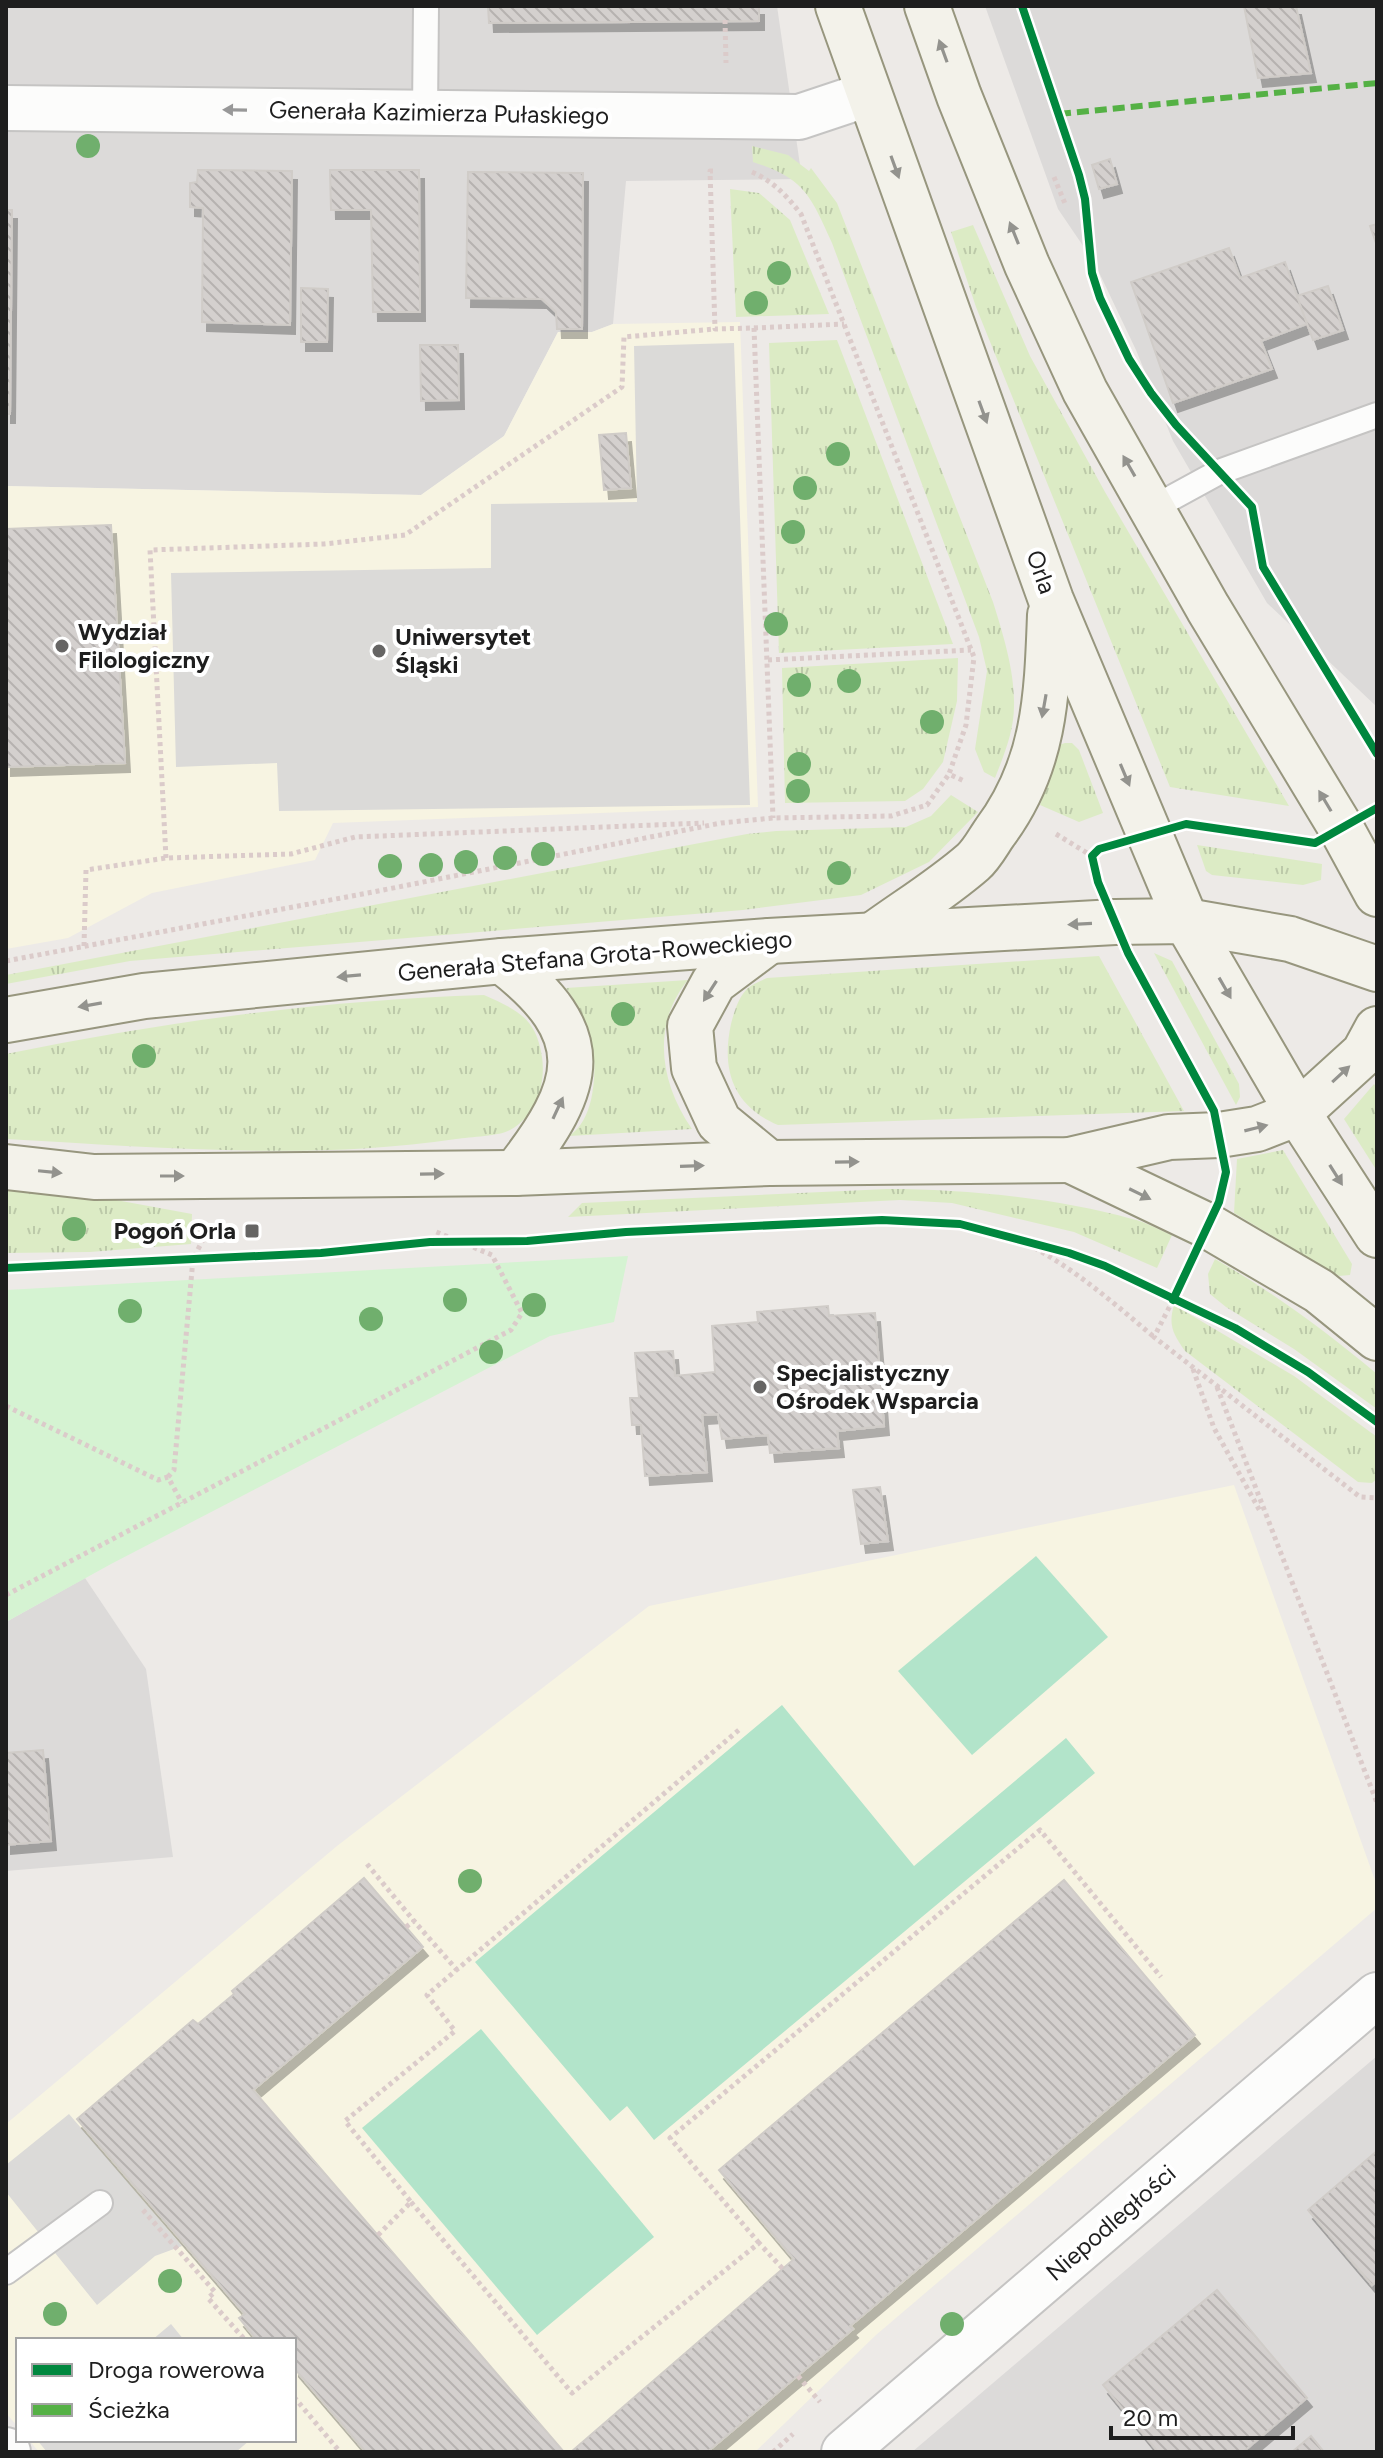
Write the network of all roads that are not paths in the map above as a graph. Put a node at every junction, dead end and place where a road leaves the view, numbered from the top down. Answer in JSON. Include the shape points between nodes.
{"nodes":[{"id":1,"x":426,"y":6,"type":"edge"},
{"id":2,"x":838,"y":6,"type":"edge"},
{"id":3,"x":927,"y":6,"type":"edge"},
{"id":4,"x":868,"y":94,"type":"junction"},
{"id":5,"x":6,"y":108,"type":"edge"},
{"id":6,"x":425,"y":112,"type":"junction"},
{"id":7,"x":1377,"y":415,"type":"edge"},
{"id":8,"x":1153,"y":508,"type":"junction"},
{"id":9,"x":1051,"y":600,"type":"junction"},
{"id":10,"x":1377,"y":894,"type":"edge"},
{"id":11,"x":1186,"y":921,"type":"junction"},
{"id":12,"x":873,"y":935,"type":"junction"},
{"id":13,"x":769,"y":941,"type":"junction"},
{"id":14,"x":502,"y":961,"type":"junction"},
{"id":15,"x":1377,"y":969,"type":"edge"},
{"id":16,"x":6,"y":1020,"type":"edge"},
{"id":17,"x":1377,"y":1029,"type":"edge"},
{"id":18,"x":1298,"y":1113,"type":"junction"},
{"id":19,"x":1070,"y":1160,"type":"junction"},
{"id":20,"x":769,"y":1163,"type":"junction"},
{"id":21,"x":6,"y":1167,"type":"edge"},
{"id":22,"x":515,"y":1173,"type":"junction"},
{"id":23,"x":1377,"y":1235,"type":"edge"},
{"id":24,"x":1377,"y":1338,"type":"edge"},
{"id":25,"x":1377,"y":1995,"type":"edge"},
{"id":26,"x":100,"y":2203,"type":"road end"},
{"id":27,"x":6,"y":2272,"type":"edge"},
{"id":28,"x":844,"y":2452,"type":"edge"}],
"edges":[{"from":1,"to":6,"type":"lane"},
{"from":2,"to":4,"type":"street","name":"Orla"},
{"from":8,"to":3,"type":"street","one_way":true,"via":[[1085,391],[1027,265]]},
{"from":4,"to":6,"type":"street","name":"Generała Kazimierza Pułaskiego","via":[[799,117]]},
{"from":4,"to":9,"type":"street","name":"Orla","one_way":true},
{"from":6,"to":5,"type":"street","name":"Generała Kazimierza Pułaskiego","one_way":true},
{"from":7,"to":8,"type":"lane","via":[[1219,472]]},
{"from":10,"to":8,"type":"street","one_way":true},
{"from":9,"to":11,"type":"street","name":"Orla","one_way":true},
{"from":9,"to":12,"type":"street","one_way":true,"via":[[1047,688],[1031,769],[1014,807],[975,860]]},
{"from":11,"to":12,"type":"street","name":"Generała Stefana Grota-Roweckiego","one_way":true},
{"from":11,"to":15,"type":"street","name":"Generała Stefana Grota-Roweckiego","via":[[1290,939]]},
{"from":11,"to":18,"type":"street","name":"Orla","one_way":true},
{"from":12,"to":13,"type":"street","name":"Generała Stefana Grota-Roweckiego"},
{"from":13,"to":14,"type":"street","name":"Generała Stefana Grota-Roweckiego"},
{"from":13,"to":20,"type":"street","one_way":true,"via":[[714,982],[690,1026],[694,1068],[719,1122]]},
{"from":14,"to":16,"type":"street","name":"Generała Stefana Grota-Roweckiego","one_way":true,"via":[[144,996]]},
{"from":22,"to":14,"type":"street","one_way":true,"via":[[559,1109],[570,1079],[569,1046],[561,1021],[545,999]]},
{"from":18,"to":17,"type":"street","one_way":true,"via":[[1364,1053]]},
{"from":19,"to":18,"type":"street","one_way":true,"via":[[1169,1137],[1257,1129]]},
{"from":18,"to":23,"type":"street","name":"Orla","one_way":true},
{"from":20,"to":19,"type":"street","one_way":true},
{"from":19,"to":24,"type":"street","one_way":true,"via":[[1233,1240],[1319,1291]]},
{"from":22,"to":20,"type":"street","one_way":true},
{"from":21,"to":22,"type":"street","one_way":true,"via":[[94,1177]]},
{"from":25,"to":28,"type":"street","name":"Niepodległości"},
{"from":26,"to":27,"type":"lane"}]}
